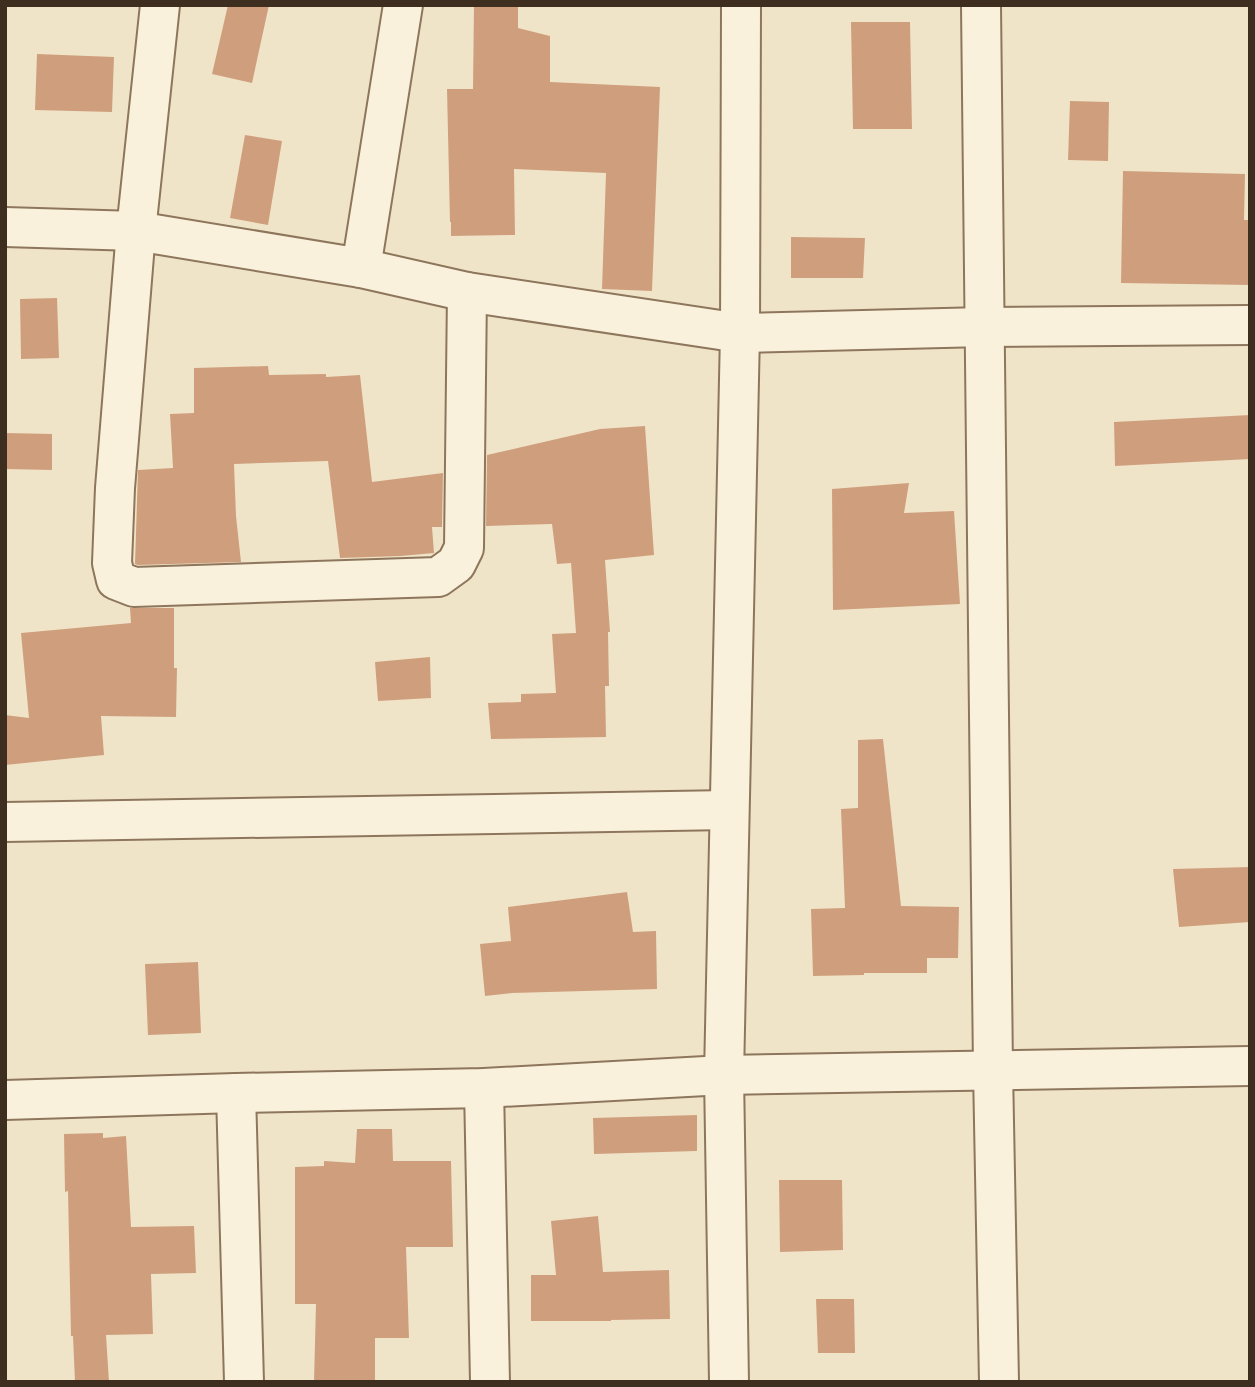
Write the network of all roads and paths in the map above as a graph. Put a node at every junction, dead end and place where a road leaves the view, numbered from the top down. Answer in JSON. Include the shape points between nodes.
{"nodes":[{"id":1,"x":160,"y":5,"type":"edge"},
{"id":2,"x":403,"y":5,"type":"edge"},
{"id":3,"x":741,"y":5,"type":"edge"},
{"id":4,"x":981,"y":5,"type":"edge"},
{"id":5,"x":5,"y":228,"type":"edge"},
{"id":6,"x":136,"y":231,"type":"junction"},
{"id":7,"x":361,"y":268,"type":"junction"},
{"id":8,"x":467,"y":292,"type":"junction"},
{"id":9,"x":1250,"y":325,"type":"edge"},
{"id":10,"x":984,"y":327,"type":"junction"},
{"id":11,"x":740,"y":333,"type":"junction"},
{"id":12,"x":729,"y":810,"type":"junction"},
{"id":13,"x":5,"y":822,"type":"edge"},
{"id":14,"x":1250,"y":1066,"type":"edge"},
{"id":15,"x":993,"y":1070,"type":"junction"},
{"id":16,"x":724,"y":1075,"type":"junction"},
{"id":17,"x":484,"y":1088,"type":"junction"},
{"id":18,"x":236,"y":1093,"type":"junction"},
{"id":19,"x":5,"y":1100,"type":"edge"},
{"id":20,"x":244,"y":1382,"type":"edge"},
{"id":21,"x":490,"y":1382,"type":"edge"},
{"id":22,"x":729,"y":1382,"type":"edge"},
{"id":23,"x":999,"y":1382,"type":"edge"}],
"edges":[{"from":1,"to":6,"type":"street"},
{"from":2,"to":7,"type":"street"},
{"from":3,"to":11,"type":"street"},
{"from":4,"to":10,"type":"street"},
{"from":5,"to":6,"type":"street"},
{"from":6,"to":7,"type":"street"},
{"from":6,"to":8,"type":"street","via":[[113,563],[116,580],[134,587],[438,577],[456,564],[464,548]]},
{"from":7,"to":8,"type":"street"},
{"from":8,"to":11,"type":"street"},
{"from":9,"to":10,"type":"street"},
{"from":10,"to":11,"type":"street"},
{"from":10,"to":15,"type":"street"},
{"from":11,"to":12,"type":"street"},
{"from":12,"to":13,"type":"street"},
{"from":12,"to":16,"type":"street"},
{"from":14,"to":15,"type":"street"},
{"from":15,"to":16,"type":"street"},
{"from":15,"to":23,"type":"street"},
{"from":16,"to":17,"type":"street"},
{"from":16,"to":22,"type":"street"},
{"from":17,"to":18,"type":"street"},
{"from":17,"to":21,"type":"street"},
{"from":18,"to":19,"type":"street"},
{"from":18,"to":20,"type":"street"}]}
